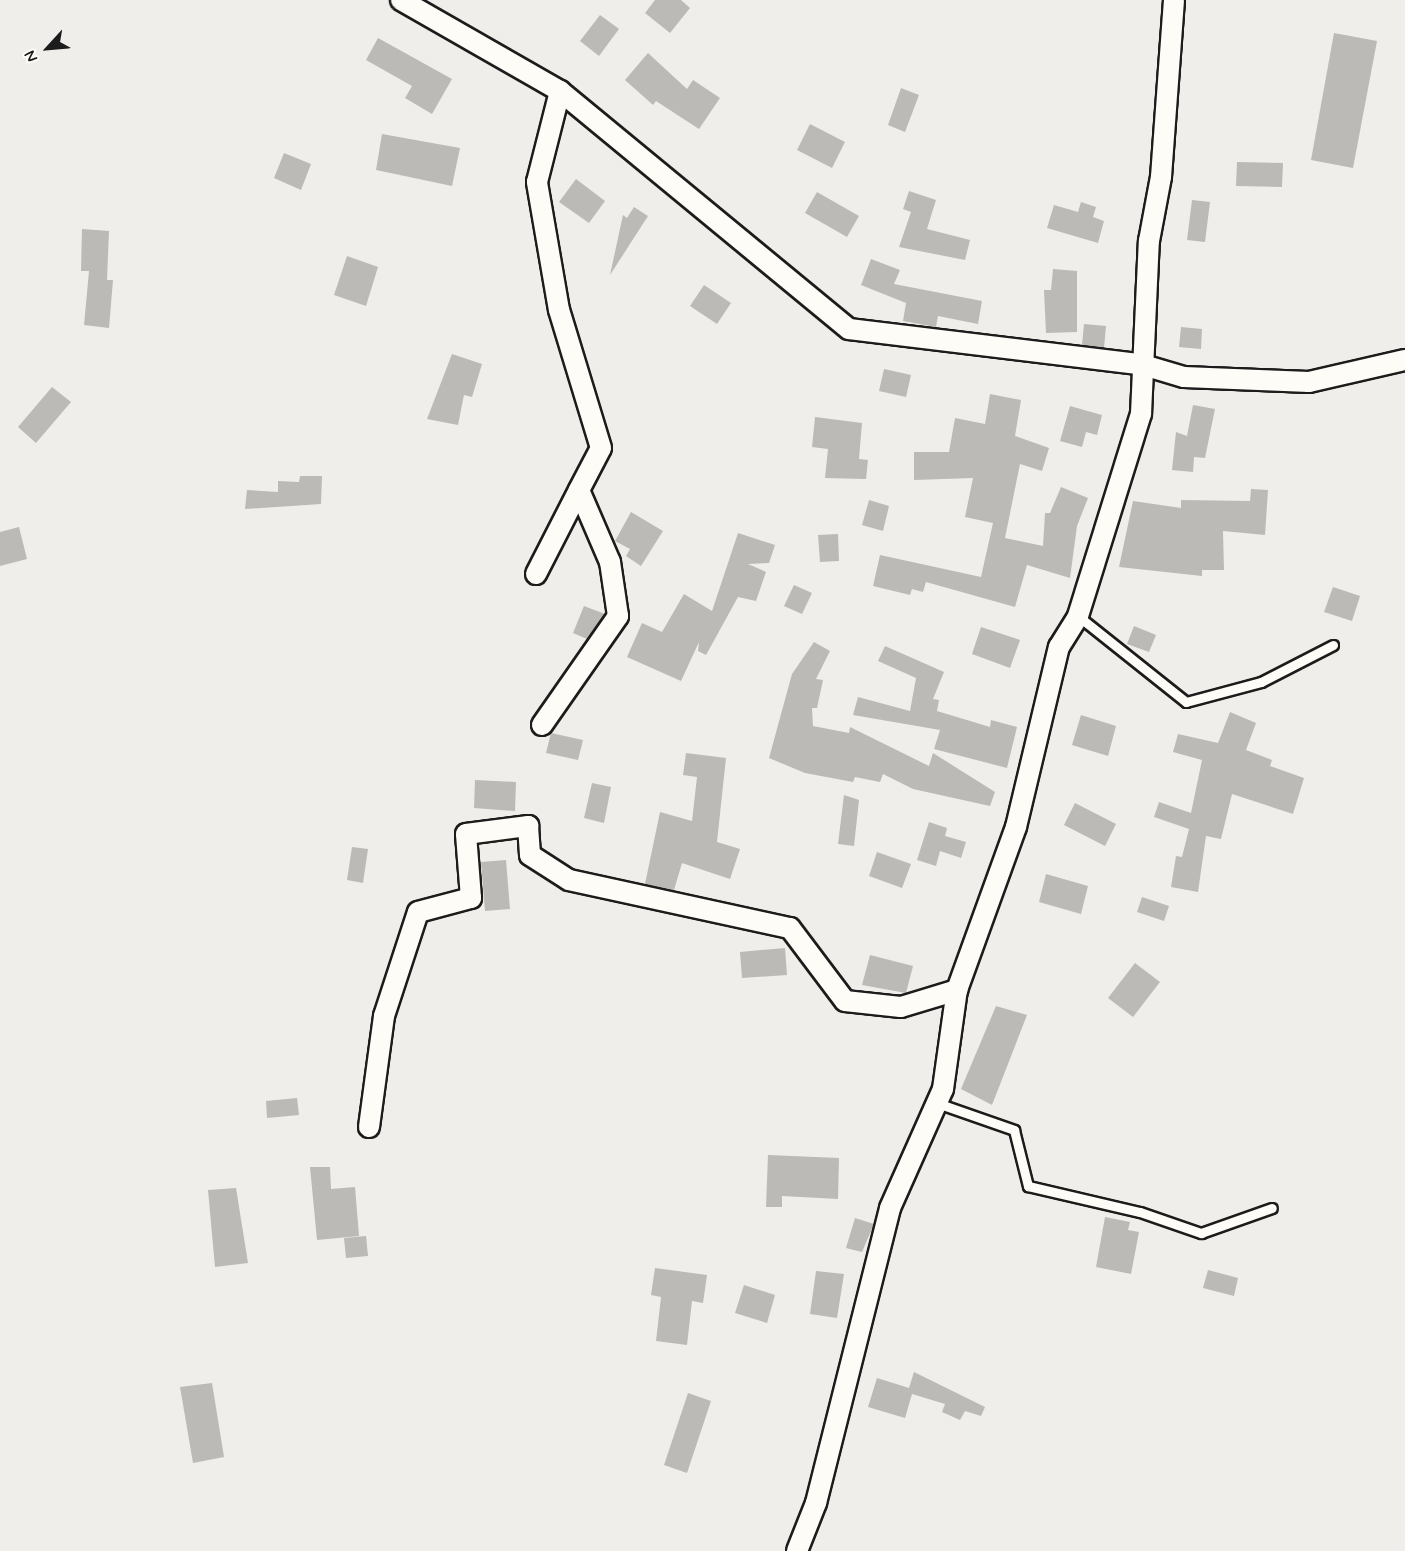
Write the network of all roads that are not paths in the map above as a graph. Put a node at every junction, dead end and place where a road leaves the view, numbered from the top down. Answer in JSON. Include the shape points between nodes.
{"nodes":[{"id":1,"x":401,"y":0,"type":"edge"},
{"id":2,"x":1174,"y":0,"type":"edge"},
{"id":3,"x":560,"y":91,"type":"junction"},
{"id":4,"x":1405,"y":360,"type":"edge"},
{"id":5,"x":1140,"y":364,"type":"junction"},
{"id":6,"x":579,"y":490,"type":"junction"},
{"id":7,"x":536,"y":574,"type":"dead end"},
{"id":8,"x":1078,"y":616,"type":"junction"},
{"id":9,"x":1333,"y":645,"type":"dead end"},
{"id":10,"x":542,"y":725,"type":"dead end"},
{"id":11,"x":957,"y":990,"type":"junction"},
{"id":12,"x":938,"y":1103,"type":"junction"},
{"id":13,"x":369,"y":1127,"type":"dead end"},
{"id":14,"x":1272,"y":1208,"type":"dead end"},
{"id":15,"x":797,"y":1551,"type":"edge"}],
"edges":[{"from":1,"to":3,"type":"street"},
{"from":2,"to":5,"type":"street"},
{"from":3,"to":5,"type":"street","via":[[849,330]]},
{"from":3,"to":6,"type":"street","via":[[537,182],[560,310],[601,448]]},
{"from":4,"to":5,"type":"street","via":[[1308,382],[1184,377]]},
{"from":5,"to":8,"type":"street","via":[[1141,414]]},
{"from":6,"to":7,"type":"street"},
{"from":6,"to":10,"type":"street","via":[[610,562],[618,616]]},
{"from":8,"to":9,"type":"lane","via":[[1186,702],[1262,682]]},
{"from":8,"to":11,"type":"street","via":[[1059,647],[1016,827]]},
{"from":11,"to":12,"type":"street"},
{"from":11,"to":13,"type":"street","via":[[901,1007],[845,1001],[790,928],[569,880],[530,855],[528,826],[466,834],[471,898],[418,912],[384,1016]]},
{"from":12,"to":14,"type":"lane","via":[[1014,1130],[1028,1186],[1140,1212],[1201,1233]]},
{"from":12,"to":15,"type":"street","via":[[890,1208],[816,1503]]}]}
